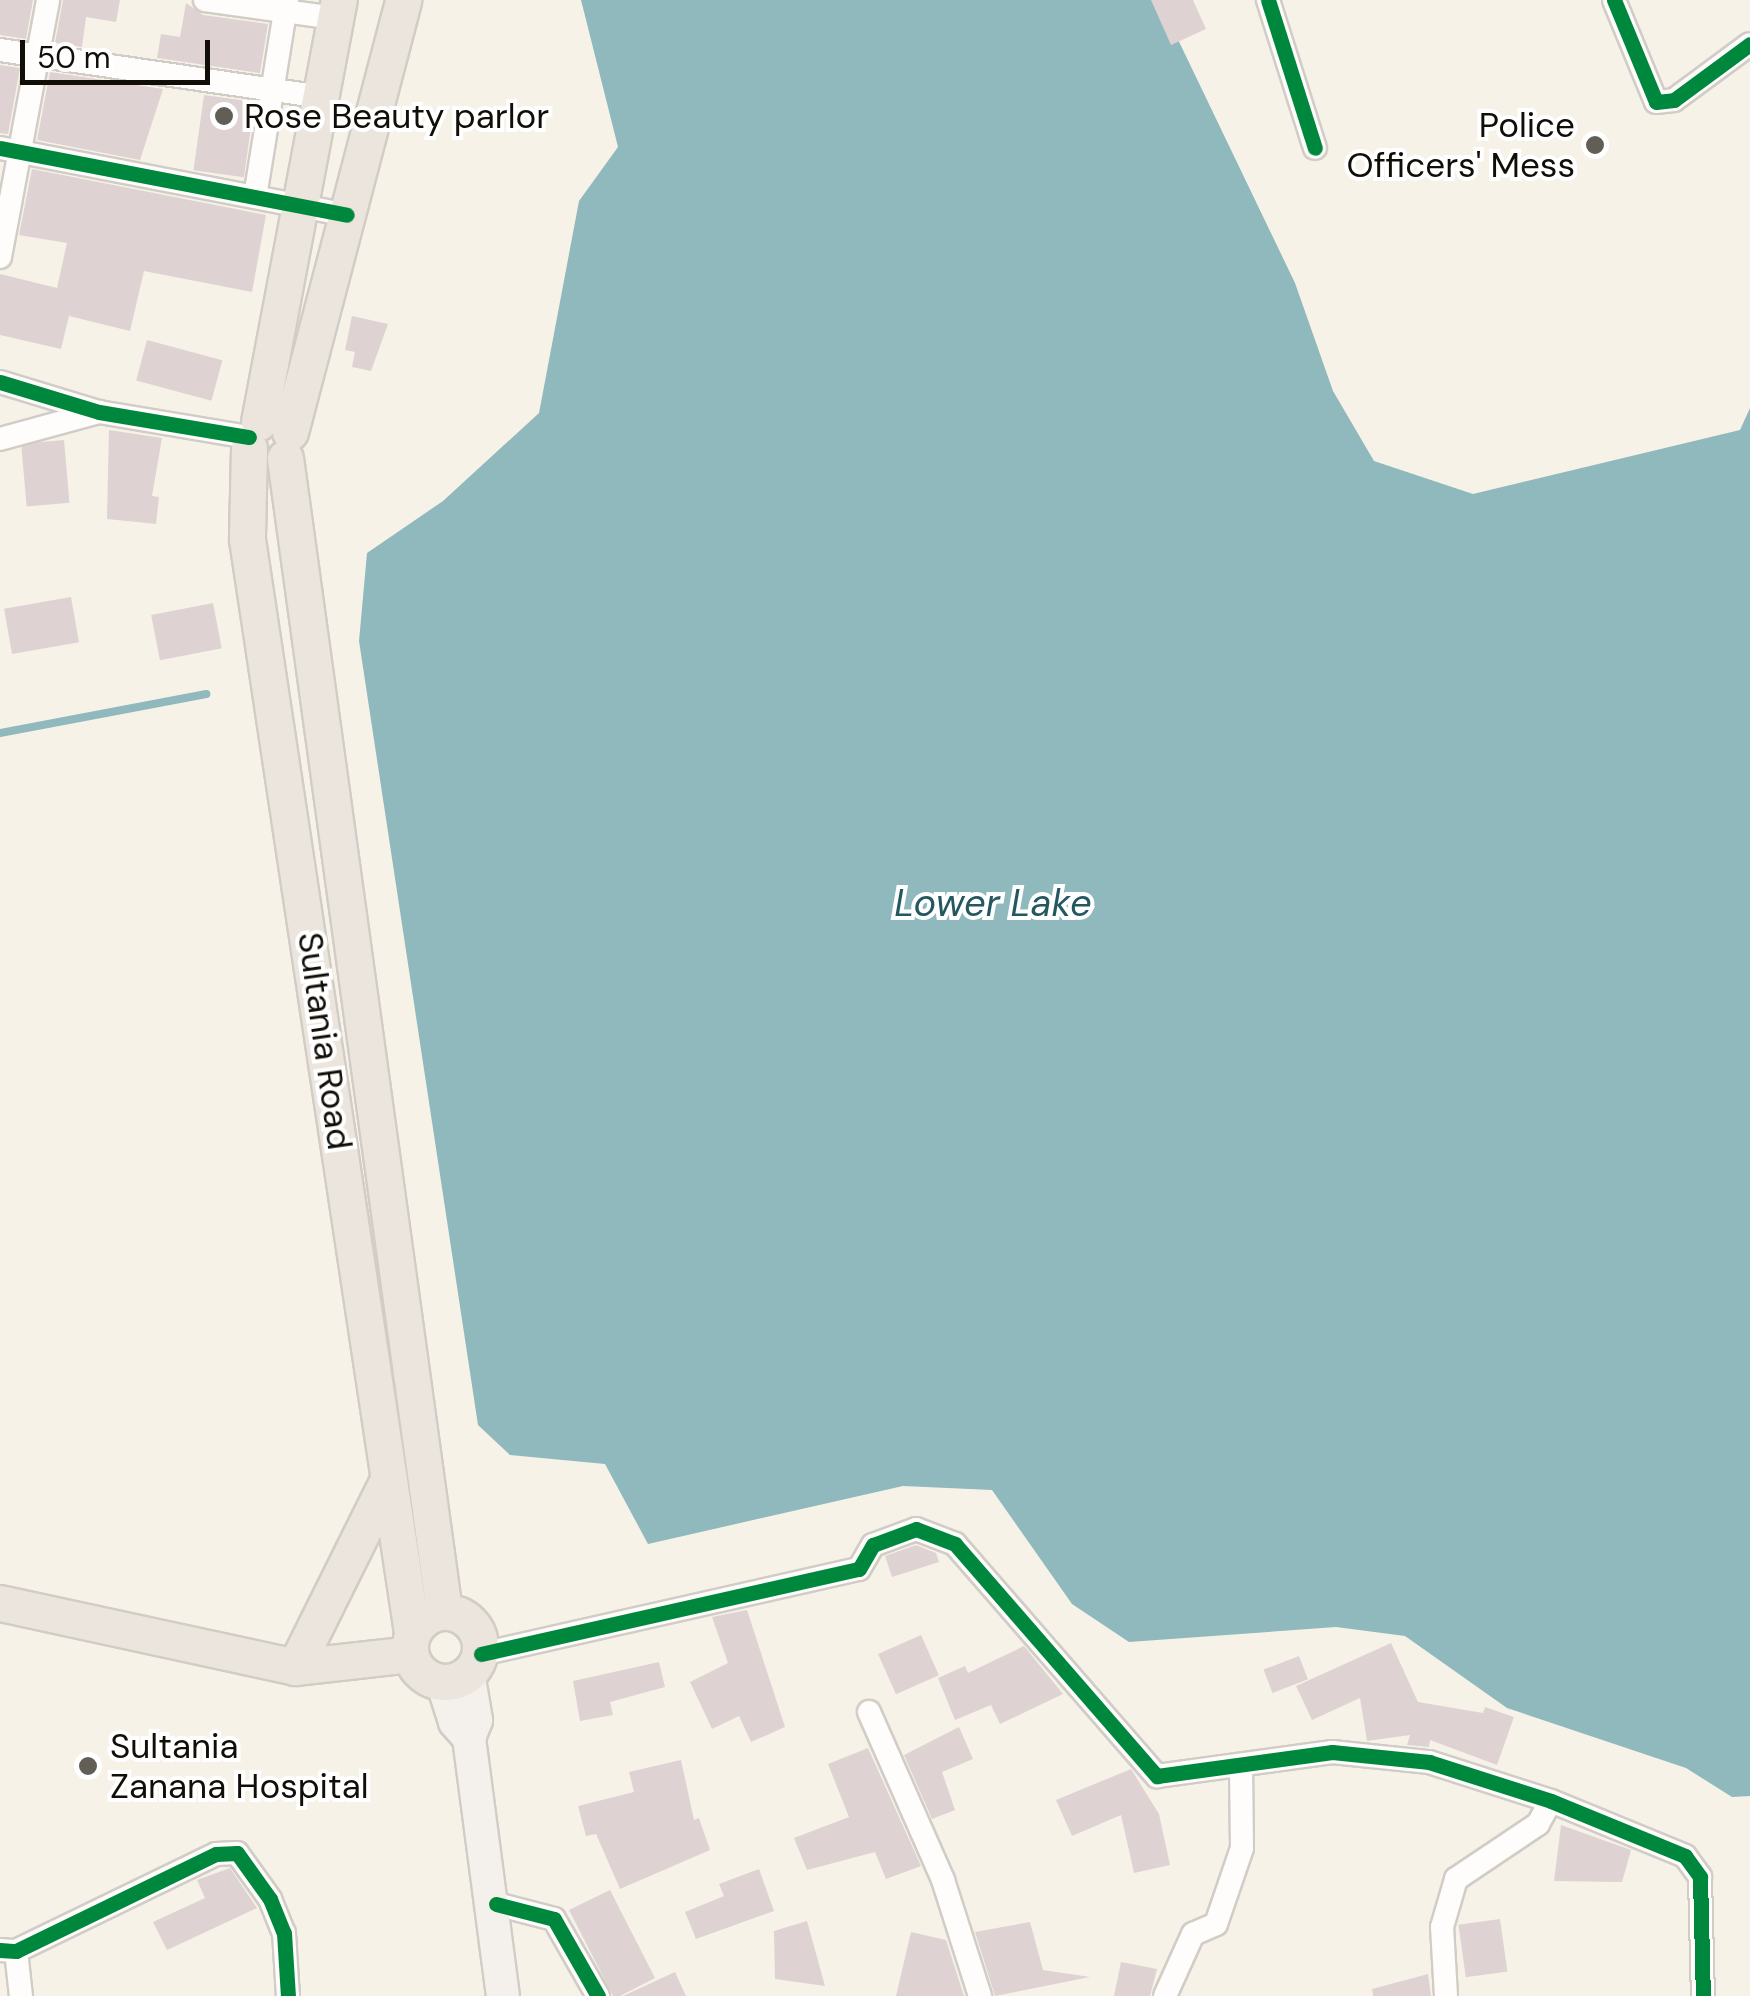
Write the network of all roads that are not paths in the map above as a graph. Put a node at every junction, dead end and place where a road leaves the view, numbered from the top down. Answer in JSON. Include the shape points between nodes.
{"nodes":[{"id":1,"x":48,"y":0,"type":"edge"},
{"id":2,"x":206,"y":0,"type":"edge"},
{"id":3,"x":403,"y":0,"type":"edge"},
{"id":4,"x":1268,"y":0,"type":"edge"},
{"id":5,"x":1614,"y":0,"type":"edge"},
{"id":6,"x":286,"y":7,"type":"edge"},
{"id":7,"x":337,"y":9,"type":"edge"},
{"id":8,"x":1750,"y":44,"type":"edge"},
{"id":9,"x":0,"y":50,"type":"edge"},
{"id":10,"x":38,"y":56,"type":"junction"},
{"id":11,"x":272,"y":90,"type":"junction"},
{"id":12,"x":317,"y":96,"type":"junction"},
{"id":13,"x":1315,"y":148,"type":"dead end"},
{"id":14,"x":10,"y":150,"type":"edge"},
{"id":15,"x":255,"y":197,"type":"junction"},
{"id":16,"x":295,"y":206,"type":"junction"},
{"id":17,"x":347,"y":215,"type":"junction"},
{"id":18,"x":0,"y":257,"type":"edge"},
{"id":19,"x":0,"y":382,"type":"edge"},
{"id":20,"x":99,"y":412,"type":"junction"},
{"id":21,"x":0,"y":438,"type":"edge"},
{"id":22,"x":266,"y":439,"type":"junction"},
{"id":23,"x":387,"y":1482,"type":"junction"},
{"id":24,"x":0,"y":1603,"type":"edge"},
{"id":25,"x":444,"y":1611,"type":"junction"},
{"id":26,"x":411,"y":1644,"type":"junction"},
{"id":27,"x":295,"y":1667,"type":"junction"},
{"id":28,"x":464,"y":1670,"type":"junction"},
{"id":29,"x":869,"y":1712,"type":"dead end"},
{"id":30,"x":1241,"y":1766,"type":"junction"},
{"id":31,"x":1551,"y":1801,"type":"junction"},
{"id":32,"x":496,"y":1904,"type":"junction"},
{"id":33,"x":8,"y":1951,"type":"edge"},
{"id":34,"x":21,"y":1996,"type":"edge"},
{"id":35,"x":288,"y":1996,"type":"edge"},
{"id":36,"x":503,"y":1996,"type":"edge"},
{"id":37,"x":598,"y":1996,"type":"edge"},
{"id":38,"x":980,"y":1996,"type":"edge"},
{"id":39,"x":1165,"y":1996,"type":"edge"},
{"id":40,"x":1446,"y":1996,"type":"edge"},
{"id":41,"x":1703,"y":1996,"type":"edge"}],
"edges":[{"from":1,"to":10,"type":"street"},
{"from":2,"to":6,"type":"street"},
{"from":3,"to":17,"type":"main road","name":"Sultania Road"},
{"from":4,"to":13,"type":"street"},
{"from":5,"to":8,"type":"street","via":[[1656,102],[1674,100]]},
{"from":6,"to":7,"type":"street"},
{"from":6,"to":11,"type":"street"},
{"from":7,"to":12,"type":"main road","name":"Sultania Road"},
{"from":9,"to":10,"type":"street"},
{"from":10,"to":11,"type":"street"},
{"from":10,"to":14,"type":"street"},
{"from":11,"to":12,"type":"street"},
{"from":11,"to":15,"type":"street"},
{"from":12,"to":16,"type":"main road","name":"Sultania Road"},
{"from":14,"to":15,"type":"street"},
{"from":14,"to":18,"type":"street"},
{"from":15,"to":16,"type":"street"},
{"from":16,"to":17,"type":"street"},
{"from":16,"to":22,"type":"main road","name":"Sultania Road"},
{"from":17,"to":22,"type":"main road","name":"Sultania Road"},
{"from":19,"to":20,"type":"street"},
{"from":20,"to":21,"type":"street"},
{"from":20,"to":22,"type":"street"},
{"from":22,"to":23,"type":"main road","name":"Sultania Road","via":[[247,539]]},
{"from":22,"to":25,"type":"main road","name":"Sultania Road"},
{"from":23,"to":26,"type":"main road","name":"Sultania Road"},
{"from":23,"to":27,"type":"main road"},
{"from":24,"to":27,"type":"main road"},
{"from":25,"to":26,"type":"main road","via":[[425,1617]]},
{"from":25,"to":28,"type":"main road","via":[[474,1625]]},
{"from":26,"to":27,"type":"main road"},
{"from":26,"to":28,"type":"main road","via":[[428,1679]]},
{"from":28,"to":30,"type":"street","via":[[860,1569],[873,1545],[916,1529],[955,1544],[1157,1776]]},
{"from":28,"to":32,"type":"main road","via":[[476,1720],[469,1738]]},
{"from":29,"to":38,"type":"street","via":[[943,1880]]},
{"from":30,"to":31,"type":"street","via":[[1332,1752],[1430,1762]]},
{"from":30,"to":39,"type":"street","via":[[1242,1848],[1216,1924],[1193,1934]]},
{"from":31,"to":40,"type":"street","via":[[1538,1824],[1456,1879],[1442,1928]]},
{"from":31,"to":41,"type":"street","via":[[1686,1856],[1700,1877]]},
{"from":32,"to":36,"type":"main road"},
{"from":32,"to":37,"type":"street","via":[[554,1919]]},
{"from":33,"to":34,"type":"street"},
{"from":33,"to":35,"type":"street","via":[[216,1854],[237,1853],[284,1933]]}]}
